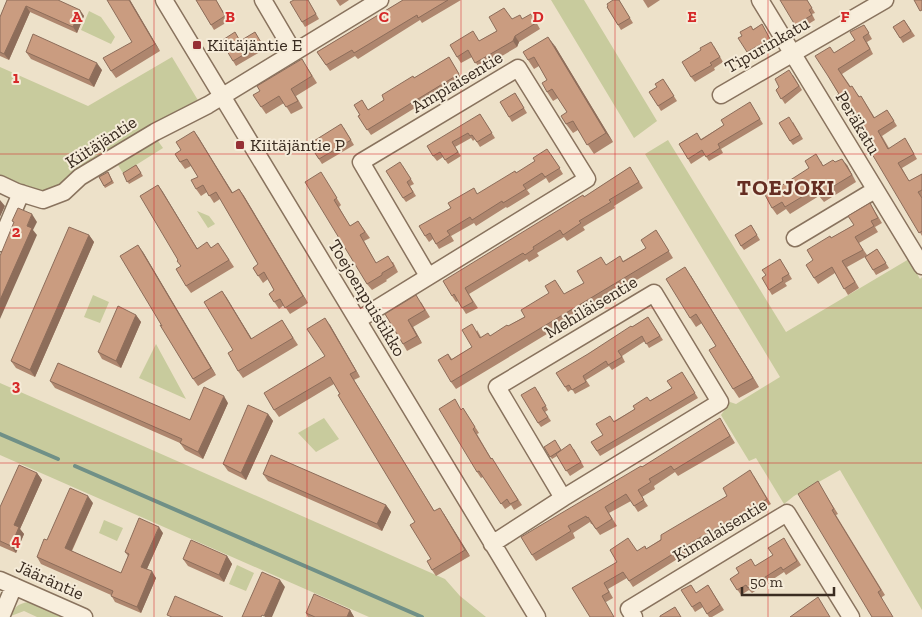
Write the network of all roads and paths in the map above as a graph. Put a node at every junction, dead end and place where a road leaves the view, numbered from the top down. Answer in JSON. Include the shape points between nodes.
{"nodes":[{"id":1,"x":164,"y":0,"type":"edge"},
{"id":2,"x":263,"y":0,"type":"edge"},
{"id":3,"x":380,"y":0,"type":"edge"},
{"id":4,"x":760,"y":0,"type":"edge"},
{"id":5,"x":886,"y":0,"type":"edge"},
{"id":6,"x":293,"y":51,"type":"junction"},
{"id":7,"x":793,"y":54,"type":"junction"},
{"id":8,"x":222,"y":95,"type":"junction"},
{"id":9,"x":721,"y":95,"type":"dead end"},
{"id":10,"x":0,"y":184,"type":"edge"},
{"id":11,"x":875,"y":190,"type":"junction"},
{"id":12,"x":21,"y":193,"type":"junction"},
{"id":13,"x":795,"y":238,"type":"dead end"},
{"id":14,"x":0,"y":243,"type":"edge"},
{"id":15,"x":922,"y":266,"type":"edge"},
{"id":16,"x":428,"y":276,"type":"junction"},
{"id":17,"x":358,"y":320,"type":"junction"},
{"id":18,"x":563,"y":498,"type":"junction"},
{"id":19,"x":492,"y":544,"type":"junction"},
{"id":20,"x":7,"y":583,"type":"edge"},
{"id":21,"x":1,"y":617,"type":"edge"},
{"id":22,"x":84,"y":617,"type":"edge"},
{"id":23,"x":537,"y":617,"type":"edge"},
{"id":24,"x":634,"y":617,"type":"edge"},
{"id":25,"x":851,"y":617,"type":"edge"}],
"edges":[{"from":1,"to":8,"type":"street","name":"Toejoenpuistikko"},
{"from":2,"to":6,"type":"street"},
{"from":3,"to":6,"type":"street","name":"Kiitäjäntie"},
{"from":4,"to":7,"type":"street","name":"Peräkatu"},
{"from":5,"to":7,"type":"street","name":"Tipurinkatu"},
{"from":6,"to":8,"type":"street","name":"Kiitäjäntie"},
{"from":7,"to":9,"type":"street","name":"Tipurinkatu"},
{"from":7,"to":11,"type":"street","name":"Peräkatu"},
{"from":8,"to":12,"type":"street","name":"Kiitäjäntie","via":[[80,177],[64,192],[44,200]]},
{"from":8,"to":17,"type":"street","name":"Toejoenpuistikko"},
{"from":10,"to":12,"type":"street","name":"Kiitäjäntie"},
{"from":11,"to":13,"type":"street"},
{"from":11,"to":15,"type":"street","name":"Peräkatu"},
{"from":12,"to":14,"type":"street"},
{"from":16,"to":16,"type":"street","name":"Ampiaisentie","via":[[587,179],[518,68],[361,162]]},
{"from":16,"to":17,"type":"street","name":"Ampiaisentie"},
{"from":17,"to":19,"type":"street","name":"Toejoenpuistikko"},
{"from":18,"to":18,"type":"street","name":"Mehiläisentie","via":[[720,402],[654,293],[497,387]]},
{"from":18,"to":19,"type":"street","name":"Mehiläisentie"},
{"from":19,"to":23,"type":"street","name":"Toejoenpuistikko"},
{"from":20,"to":21,"type":"street"},
{"from":20,"to":22,"type":"street","name":"Jääräntie"},
{"from":24,"to":25,"type":"street","name":"Kimalaisentie","via":[[629,609],[787,513]]}]}
